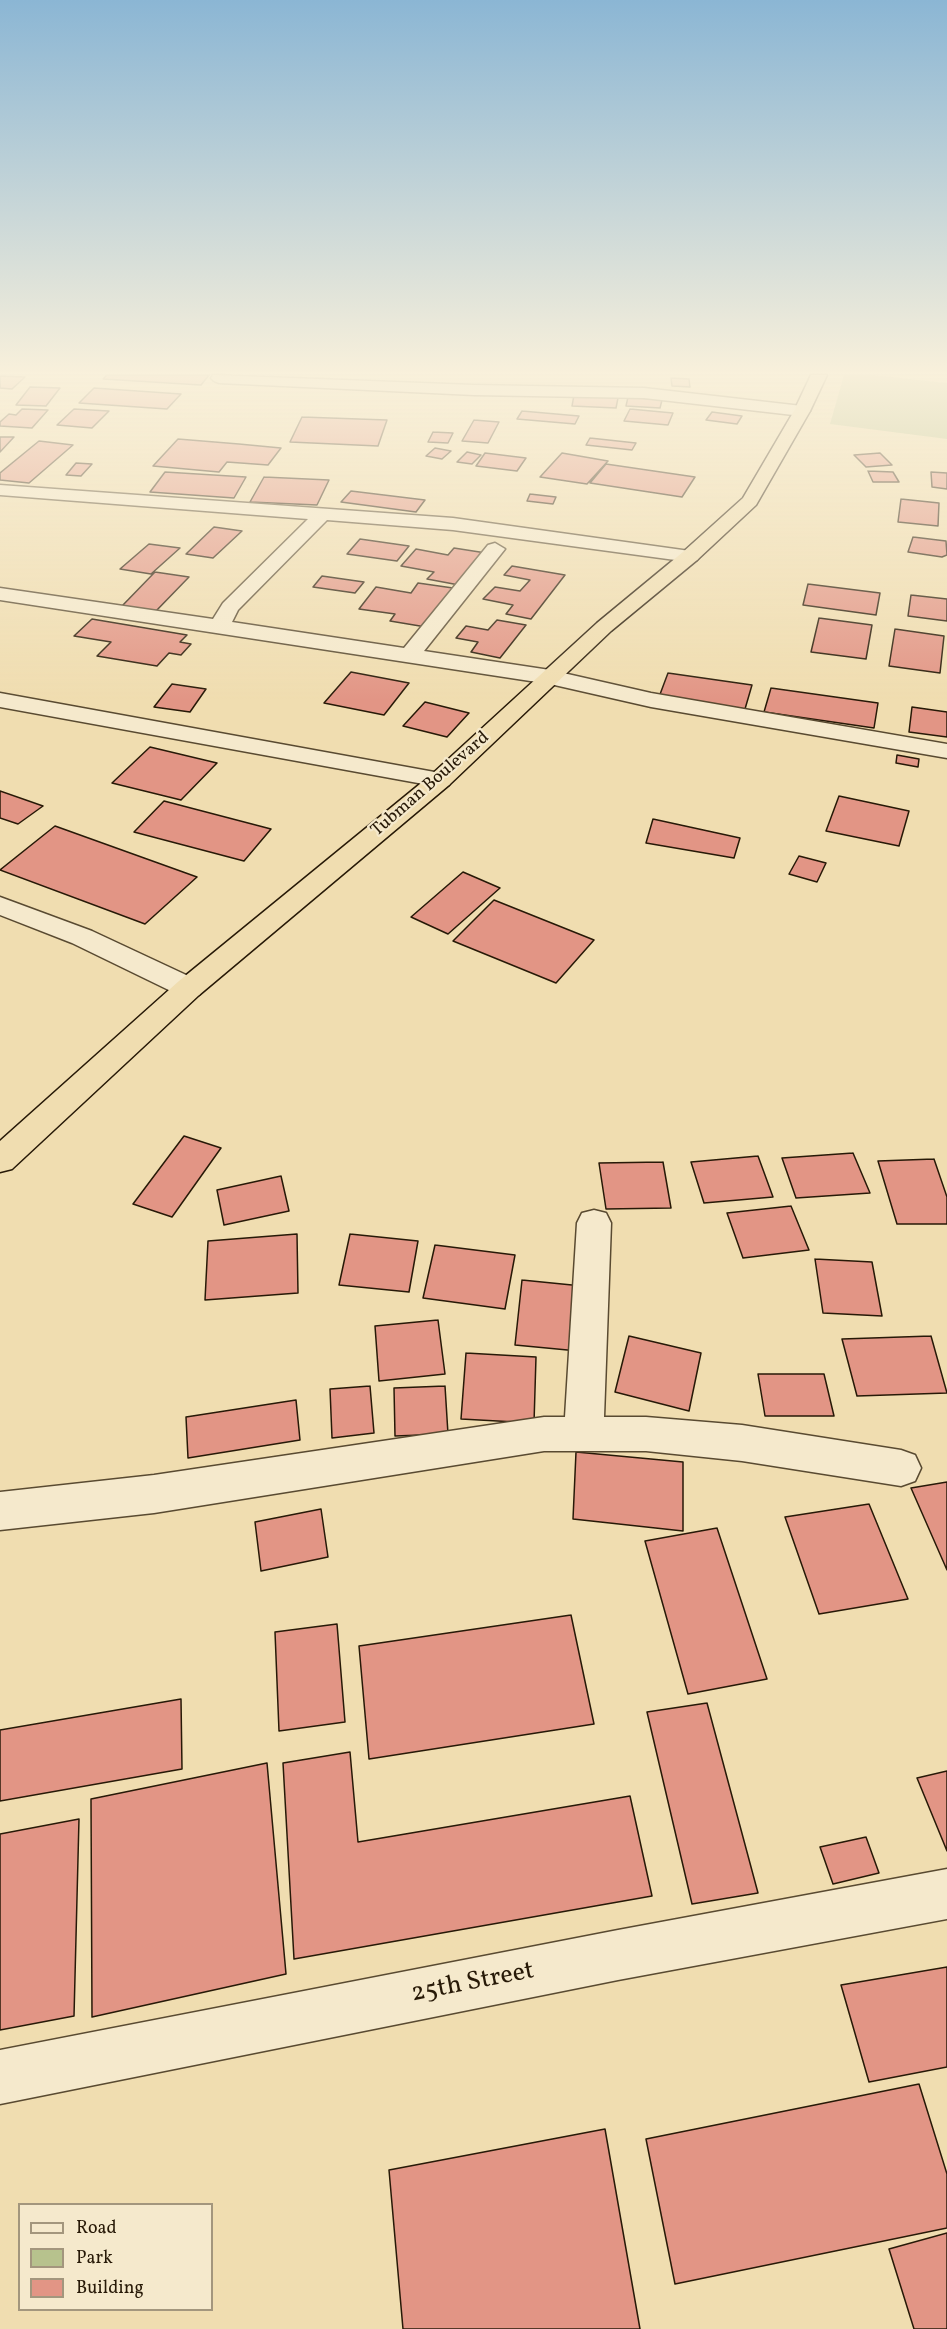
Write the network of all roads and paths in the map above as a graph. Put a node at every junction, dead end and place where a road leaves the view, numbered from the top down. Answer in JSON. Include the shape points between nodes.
{"nodes":[{"id":1,"x":760,"y":484,"type":"edge"},
{"id":2,"x":0,"y":490,"type":"edge"},
{"id":3,"x":324,"y":513,"type":"junction"},
{"id":4,"x":495,"y":549,"type":"dead end"},
{"id":5,"x":690,"y":556,"type":"junction"},
{"id":6,"x":0,"y":594,"type":"edge"},
{"id":7,"x":219,"y":626,"type":"junction"},
{"id":8,"x":409,"y":656,"type":"junction"},
{"id":9,"x":550,"y":677,"type":"junction"},
{"id":10,"x":0,"y":700,"type":"edge"},
{"id":11,"x":947,"y":751,"type":"edge"},
{"id":12,"x":440,"y":780,"type":"junction"},
{"id":13,"x":0,"y":904,"type":"edge"},
{"id":14,"x":189,"y":988,"type":"junction"},
{"id":15,"x":0,"y":1160,"type":"edge"},
{"id":16,"x":594,"y":1223,"type":"dead end"},
{"id":17,"x":584,"y":1434,"type":"junction"},
{"id":18,"x":901,"y":1468,"type":"dead end"},
{"id":19,"x":0,"y":1511,"type":"edge"},
{"id":20,"x":947,"y":1894,"type":"edge"},
{"id":21,"x":0,"y":2077,"type":"edge"}],
"edges":[{"from":1,"to":5,"type":"highway","name":"Tubman Boulevard","via":[[750,501]]},
{"from":2,"to":3,"type":"street"},
{"from":3,"to":5,"type":"street","via":[[453,524]]},
{"from":3,"to":7,"type":"street","via":[[230,607]]},
{"from":4,"to":8,"type":"street"},
{"from":5,"to":9,"type":"highway","name":"Tubman Boulevard"},
{"from":6,"to":7,"type":"street"},
{"from":7,"to":8,"type":"street"},
{"from":8,"to":9,"type":"street"},
{"from":9,"to":11,"type":"street","via":[[651,700]]},
{"from":9,"to":12,"type":"highway","name":"Tubman Boulevard"},
{"from":10,"to":12,"type":"street"},
{"from":12,"to":14,"type":"highway","name":"Tubman Boulevard"},
{"from":13,"to":14,"type":"street"},
{"from":14,"to":15,"type":"highway","name":"Tubman Boulevard"},
{"from":16,"to":17,"type":"street"},
{"from":17,"to":18,"type":"street","via":[[645,1434],[742,1443]]},
{"from":17,"to":19,"type":"street","via":[[544,1434],[165,1492]]},
{"from":20,"to":21,"type":"street","name":"25th Street"}]}
